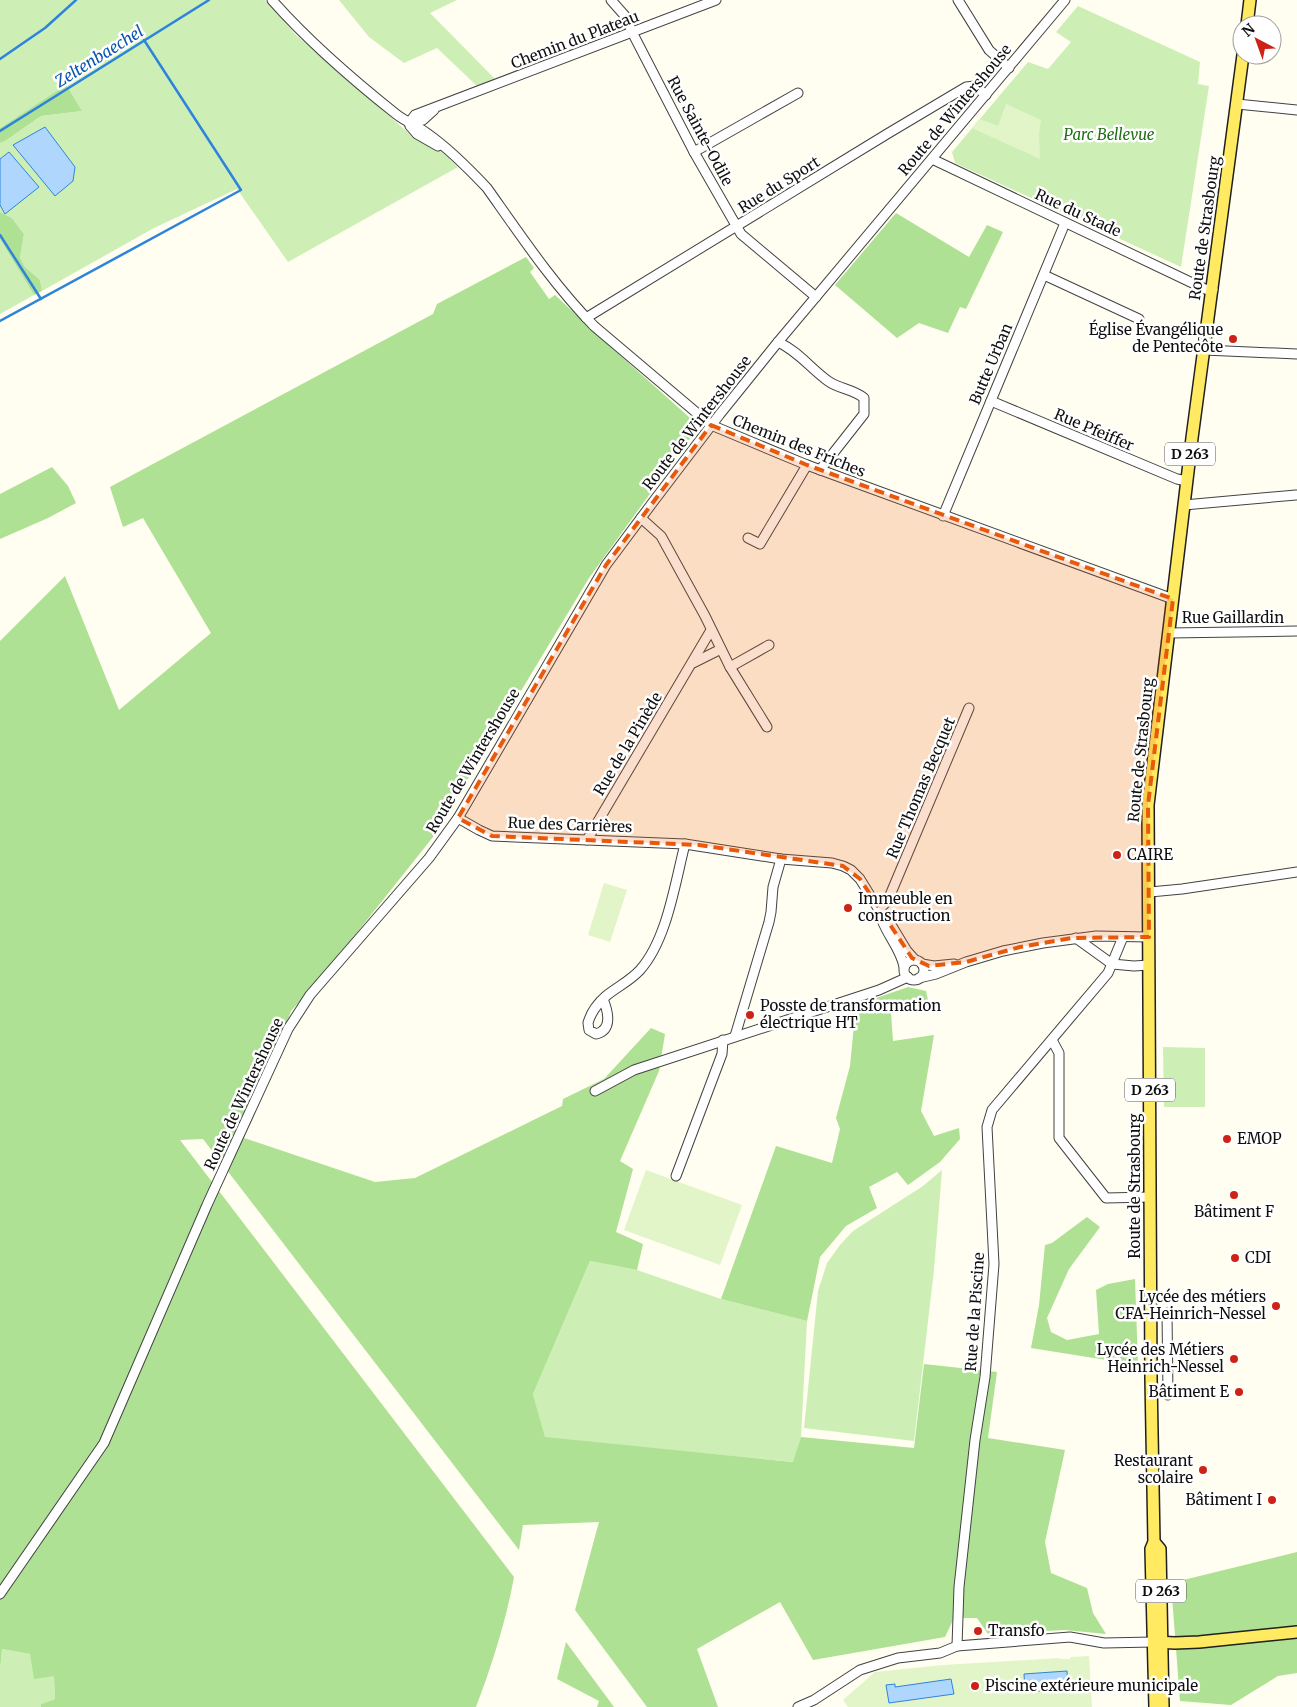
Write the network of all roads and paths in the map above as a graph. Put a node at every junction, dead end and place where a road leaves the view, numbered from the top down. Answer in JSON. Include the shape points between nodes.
{"nodes":[{"id":1,"x":272,"y":0,"type":"edge"},
{"id":2,"x":611,"y":0,"type":"edge"},
{"id":3,"x":716,"y":0,"type":"edge"},
{"id":4,"x":958,"y":0,"type":"edge"},
{"id":5,"x":1065,"y":0,"type":"edge"},
{"id":6,"x":1250,"y":0,"type":"edge"},
{"id":7,"x":1248,"y":15,"type":"edge"},
{"id":8,"x":632,"y":32,"type":"junction"},
{"id":9,"x":1243,"y":65,"type":"edge"},
{"id":10,"x":1009,"y":68,"type":"junction"},
{"id":11,"x":798,"y":93,"type":"dead end"},
{"id":12,"x":986,"y":95,"type":"junction"},
{"id":13,"x":1237,"y":104,"type":"junction"},
{"id":14,"x":1297,"y":110,"type":"edge"},
{"id":15,"x":409,"y":123,"type":"junction"},
{"id":16,"x":694,"y":152,"type":"junction"},
{"id":17,"x":932,"y":159,"type":"junction"},
{"id":18,"x":1065,"y":223,"type":"junction"},
{"id":19,"x":736,"y":227,"type":"junction"},
{"id":20,"x":1044,"y":275,"type":"junction"},
{"id":21,"x":1213,"y":290,"type":"junction"},
{"id":22,"x":816,"y":297,"type":"junction"},
{"id":23,"x":586,"y":318,"type":"junction"},
{"id":24,"x":1139,"y":319,"type":"dead end"},
{"id":25,"x":778,"y":342,"type":"junction"},
{"id":26,"x":1204,"y":350,"type":"junction"},
{"id":27,"x":1297,"y":354,"type":"edge"},
{"id":28,"x":990,"y":401,"type":"junction"},
{"id":29,"x":711,"y":425,"type":"junction"},
{"id":30,"x":807,"y":465,"type":"junction"},
{"id":31,"x":820,"y":470,"type":"junction"},
{"id":32,"x":1187,"y":481,"type":"junction"},
{"id":33,"x":1296,"y":496,"type":"edge"},
{"id":34,"x":1184,"y":505,"type":"junction"},
{"id":35,"x":943,"y":516,"type":"junction"},
{"id":36,"x":641,"y":518,"type":"junction"},
{"id":37,"x":748,"y":538,"type":"dead end"},
{"id":38,"x":1173,"y":599,"type":"junction"},
{"id":39,"x":712,"y":630,"type":"junction"},
{"id":40,"x":1297,"y":632,"type":"edge"},
{"id":41,"x":1169,"y":633,"type":"junction"},
{"id":42,"x":769,"y":645,"type":"dead end"},
{"id":43,"x":721,"y":649,"type":"junction"},
{"id":44,"x":692,"y":663,"type":"junction"},
{"id":45,"x":730,"y":667,"type":"junction"},
{"id":46,"x":969,"y":708,"type":"dead end"},
{"id":47,"x":767,"y":728,"type":"dead end"},
{"id":48,"x":458,"y":818,"type":"junction"},
{"id":49,"x":587,"y":840,"type":"junction"},
{"id":50,"x":685,"y":844,"type":"junction"},
{"id":51,"x":781,"y":858,"type":"junction"},
{"id":52,"x":1297,"y":872,"type":"edge"},
{"id":53,"x":1150,"y":892,"type":"junction"},
{"id":54,"x":876,"y":907,"type":"junction"},
{"id":55,"x":1149,"y":937,"type":"junction"},
{"id":56,"x":1076,"y":938,"type":"junction"},
{"id":57,"x":1122,"y":938,"type":"junction"},
{"id":58,"x":918,"y":962,"type":"junction"},
{"id":59,"x":966,"y":962,"type":"junction"},
{"id":60,"x":1112,"y":964,"type":"junction"},
{"id":61,"x":1150,"y":965,"type":"junction"},
{"id":62,"x":905,"y":972,"type":"junction"},
{"id":63,"x":919,"y":978,"type":"junction"},
{"id":64,"x":603,"y":999,"type":"dead end"},
{"id":65,"x":735,"y":1036,"type":"junction"},
{"id":66,"x":723,"y":1040,"type":"junction"},
{"id":67,"x":1052,"y":1040,"type":"junction"},
{"id":68,"x":595,"y":1091,"type":"dead end"},
{"id":69,"x":676,"y":1176,"type":"dead end"},
{"id":70,"x":1150,"y":1197,"type":"junction"},
{"id":71,"x":1167,"y":1313,"type":"dead end"},
{"id":72,"x":1168,"y":1395,"type":"dead end"},
{"id":73,"x":0,"y":1594,"type":"edge"},
{"id":74,"x":1297,"y":1632,"type":"edge"},
{"id":75,"x":1157,"y":1641,"type":"junction"},
{"id":76,"x":957,"y":1646,"type":"junction"},
{"id":77,"x":798,"y":1707,"type":"edge"},
{"id":78,"x":1155,"y":1707,"type":"edge"},
{"id":79,"x":1163,"y":1707,"type":"edge"}],
"edges":[{"from":1,"to":15,"type":"street","name":"Chemin des Friches","via":[[298,30]]},
{"from":2,"to":8,"type":"street","name":"Rue Sainte-Odile","via":[[626,17]]},
{"from":3,"to":8,"type":"street","name":"Chemin du Plateau"},
{"from":4,"to":10,"type":"street","via":[[989,50]]},
{"from":5,"to":10,"type":"street","name":"Route de Wintershouse"},
{"from":6,"to":7,"type":"main road"},
{"from":8,"to":15,"type":"street","name":"Chemin du Plateau","via":[[443,105],[423,120]]},
{"from":8,"to":16,"type":"street","name":"Rue Sainte-Odile"},
{"from":9,"to":13,"type":"main road","name":"Route de Strasbourg","number":"D 263"},
{"from":10,"to":12,"type":"street","name":"Route de Wintershouse"},
{"from":11,"to":16,"type":"street"},
{"from":12,"to":17,"type":"street","name":"Route de Wintershouse"},
{"from":12,"to":19,"type":"street","name":"Rue du Sport","via":[[975,86],[966,87]]},
{"from":13,"to":14,"type":"street"},
{"from":13,"to":21,"type":"main road","name":"Route de Strasbourg","number":"D 263"},
{"from":15,"to":23,"type":"street","name":"Chemin des Friches","via":[[417,134],[453,156],[487,188],[560,289]]},
{"from":16,"to":19,"type":"street","name":"Rue Sainte-Odile"},
{"from":17,"to":18,"type":"street","name":"Rue du Stade"},
{"from":17,"to":22,"type":"street","name":"Route de Wintershouse"},
{"from":18,"to":20,"type":"street","name":"Butte Urban"},
{"from":18,"to":21,"type":"street","name":"Rue du Stade"},
{"from":19,"to":22,"type":"street","name":"Rue Sainte-Odile","via":[[740,234]]},
{"from":19,"to":23,"type":"street","name":"Rue du Sport"},
{"from":20,"to":24,"type":"street"},
{"from":20,"to":28,"type":"street","name":"Butte Urban"},
{"from":21,"to":26,"type":"main road","name":"Route de Strasbourg","number":"D 263"},
{"from":22,"to":25,"type":"street","name":"Route de Wintershouse"},
{"from":23,"to":29,"type":"street","name":"Chemin des Friches"},
{"from":25,"to":29,"type":"street","name":"Route de Wintershouse"},
{"from":25,"to":31,"type":"street","via":[[790,347],[830,382],[864,398],[864,414]]},
{"from":26,"to":27,"type":"street"},
{"from":26,"to":32,"type":"main road","name":"Route de Strasbourg","number":"D 263"},
{"from":28,"to":32,"type":"street","name":"Rue Pfeiffer"},
{"from":28,"to":35,"type":"street","name":"Butte Urban"},
{"from":29,"to":30,"type":"street","name":"Chemin des Friches"},
{"from":29,"to":36,"type":"street","name":"Route de Wintershouse"},
{"from":30,"to":31,"type":"street","name":"Chemin des Friches"},
{"from":30,"to":37,"type":"street","via":[[760,544]]},
{"from":31,"to":35,"type":"street","name":"Chemin des Friches"},
{"from":32,"to":34,"type":"main road","name":"Route de Strasbourg","number":"D 263"},
{"from":33,"to":34,"type":"street"},
{"from":34,"to":38,"type":"main road","name":"Route de Strasbourg","number":"D 263"},
{"from":35,"to":38,"type":"street","name":"Chemin des Friches"},
{"from":36,"to":39,"type":"street","via":[[661,536]]},
{"from":36,"to":48,"type":"street","name":"Route de Wintershouse","via":[[606,565]]},
{"from":38,"to":41,"type":"main road","name":"Route de Strasbourg","number":"D 263"},
{"from":39,"to":43,"type":"street"},
{"from":39,"to":44,"type":"street","name":"Rue de la Pinède"},
{"from":40,"to":41,"type":"street","name":"Rue Gaillardin"},
{"from":41,"to":53,"type":"main road","name":"Route de Strasbourg","number":"D 263","via":[[1148,805]]},
{"from":42,"to":45,"type":"street"},
{"from":43,"to":44,"type":"street"},
{"from":43,"to":45,"type":"street"},
{"from":44,"to":49,"type":"street","name":"Rue de la Pinède"},
{"from":45,"to":47,"type":"street"},
{"from":46,"to":54,"type":"street","name":"Rue Thomas Becquet","via":[[898,878]]},
{"from":48,"to":49,"type":"street","name":"Rue des Carrières","via":[[492,836]]},
{"from":48,"to":73,"type":"street","name":"Route de Wintershouse","via":[[429,858],[310,995],[288,1029],[206,1205],[104,1443]]},
{"from":49,"to":50,"type":"street","name":"Rue des Carrières"},
{"from":50,"to":51,"type":"street","name":"Rue des Carrières"},
{"from":50,"to":64,"type":"street","via":[[666,917],[648,959],[636,975]]},
{"from":51,"to":54,"type":"street","name":"Rue des Carrières","via":[[843,866],[856,874]]},
{"from":51,"to":65,"type":"street","via":[[773,887],[769,922]]},
{"from":52,"to":53,"type":"street"},
{"from":53,"to":55,"type":"main road","name":"Route de Strasbourg","number":"D 263"},
{"from":54,"to":58,"type":"street","name":"Rue des Carrières"},
{"from":54,"to":62,"type":"street","name":"Rue des Carrières","via":[[880,921],[902,958]]},
{"from":55,"to":57,"type":"street"},
{"from":55,"to":61,"type":"main road","name":"Route de Strasbourg","number":"D 263"},
{"from":56,"to":57,"type":"street"},
{"from":56,"to":59,"type":"street","via":[[1020,947]]},
{"from":56,"to":60,"type":"street"},
{"from":57,"to":60,"type":"street","name":"Rue de la Piscine"},
{"from":58,"to":59,"type":"street","via":[[934,966]]},
{"from":58,"to":62,"type":"street","via":[[910,961]]},
{"from":58,"to":63,"type":"street","via":[[923,970]]},
{"from":59,"to":63,"type":"street"},
{"from":60,"to":61,"type":"street"},
{"from":60,"to":67,"type":"street","name":"Rue de la Piscine"},
{"from":61,"to":70,"type":"main road","name":"Route de Strasbourg","number":"D 263"},
{"from":62,"to":63,"type":"street","via":[[913,979]]},
{"from":62,"to":65,"type":"street","via":[[880,989]]},
{"from":65,"to":66,"type":"street"},
{"from":66,"to":68,"type":"street","via":[[634,1070]]},
{"from":66,"to":69,"type":"street","via":[[722,1054]]},
{"from":67,"to":70,"type":"street","via":[[1059,1053],[1059,1138],[1106,1198]]},
{"from":67,"to":76,"type":"street","name":"Rue de la Piscine","via":[[992,1110],[987,1127],[994,1264],[985,1377],[958,1587]]},
{"from":70,"to":75,"type":"main road","name":"Route de Strasbourg","number":"D 263","via":[[1154,1542],[1151,1549]]},
{"from":71,"to":72,"type":"street"},
{"from":74,"to":75,"type":"main road","via":[[1199,1642]]},
{"from":75,"to":76,"type":"street","via":[[1104,1643],[1070,1637]]},
{"from":75,"to":78,"type":"main road","name":"Route de Strasbourg","number":"D 263"},
{"from":75,"to":79,"type":"main road","name":"Route de Strasbourg","number":"D 263"},
{"from":76,"to":77,"type":"street","via":[[940,1653],[898,1658],[860,1670]]}]}
